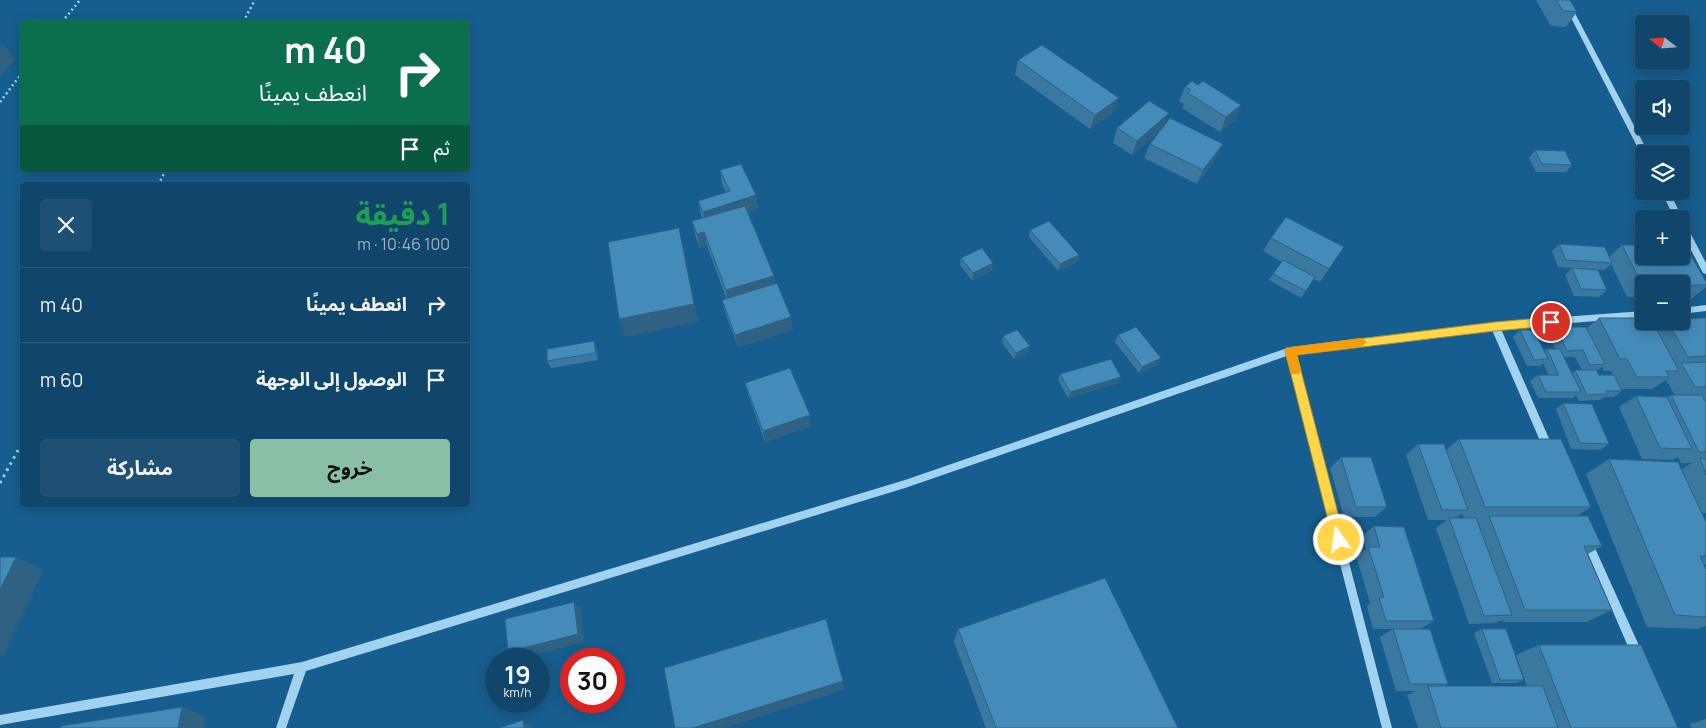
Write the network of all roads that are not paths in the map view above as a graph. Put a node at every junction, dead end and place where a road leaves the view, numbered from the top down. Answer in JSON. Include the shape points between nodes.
{"nodes":[{"id":1,"x":1565,"y":0,"type":"edge"},
{"id":2,"x":1640,"y":145,"type":"edge"},
{"id":3,"x":1690,"y":240,"type":"edge"},
{"id":4,"x":1706,"y":271,"type":"edge"},
{"id":5,"x":1706,"y":308,"type":"edge"},
{"id":6,"x":1690,"y":310,"type":"edge"},
{"id":7,"x":1635,"y":315,"type":"edge"},
{"id":8,"x":1495,"y":326,"type":"junction"},
{"id":9,"x":1290,"y":351,"type":"junction"},
{"id":10,"x":1554,"y":463,"type":"edge"},
{"id":11,"x":1582,"y":527,"type":"edge"},
{"id":12,"x":1641,"y":664,"type":"edge"},
{"id":13,"x":302,"y":667,"type":"junction"},
{"id":14,"x":0,"y":720,"type":"edge"},
{"id":15,"x":281,"y":728,"type":"edge"},
{"id":16,"x":1387,"y":728,"type":"edge"}],
"edges":[{"from":1,"to":2,"type":"street"},
{"from":3,"to":4,"type":"street"},
{"from":5,"to":6,"type":"street"},
{"from":7,"to":8,"type":"street"},
{"from":8,"to":9,"type":"street"},
{"from":8,"to":10,"type":"street"},
{"from":9,"to":13,"type":"street","via":[[905,484]]},
{"from":9,"to":16,"type":"street"},
{"from":11,"to":12,"type":"street"},
{"from":13,"to":14,"type":"street"},
{"from":13,"to":15,"type":"street"}]}
